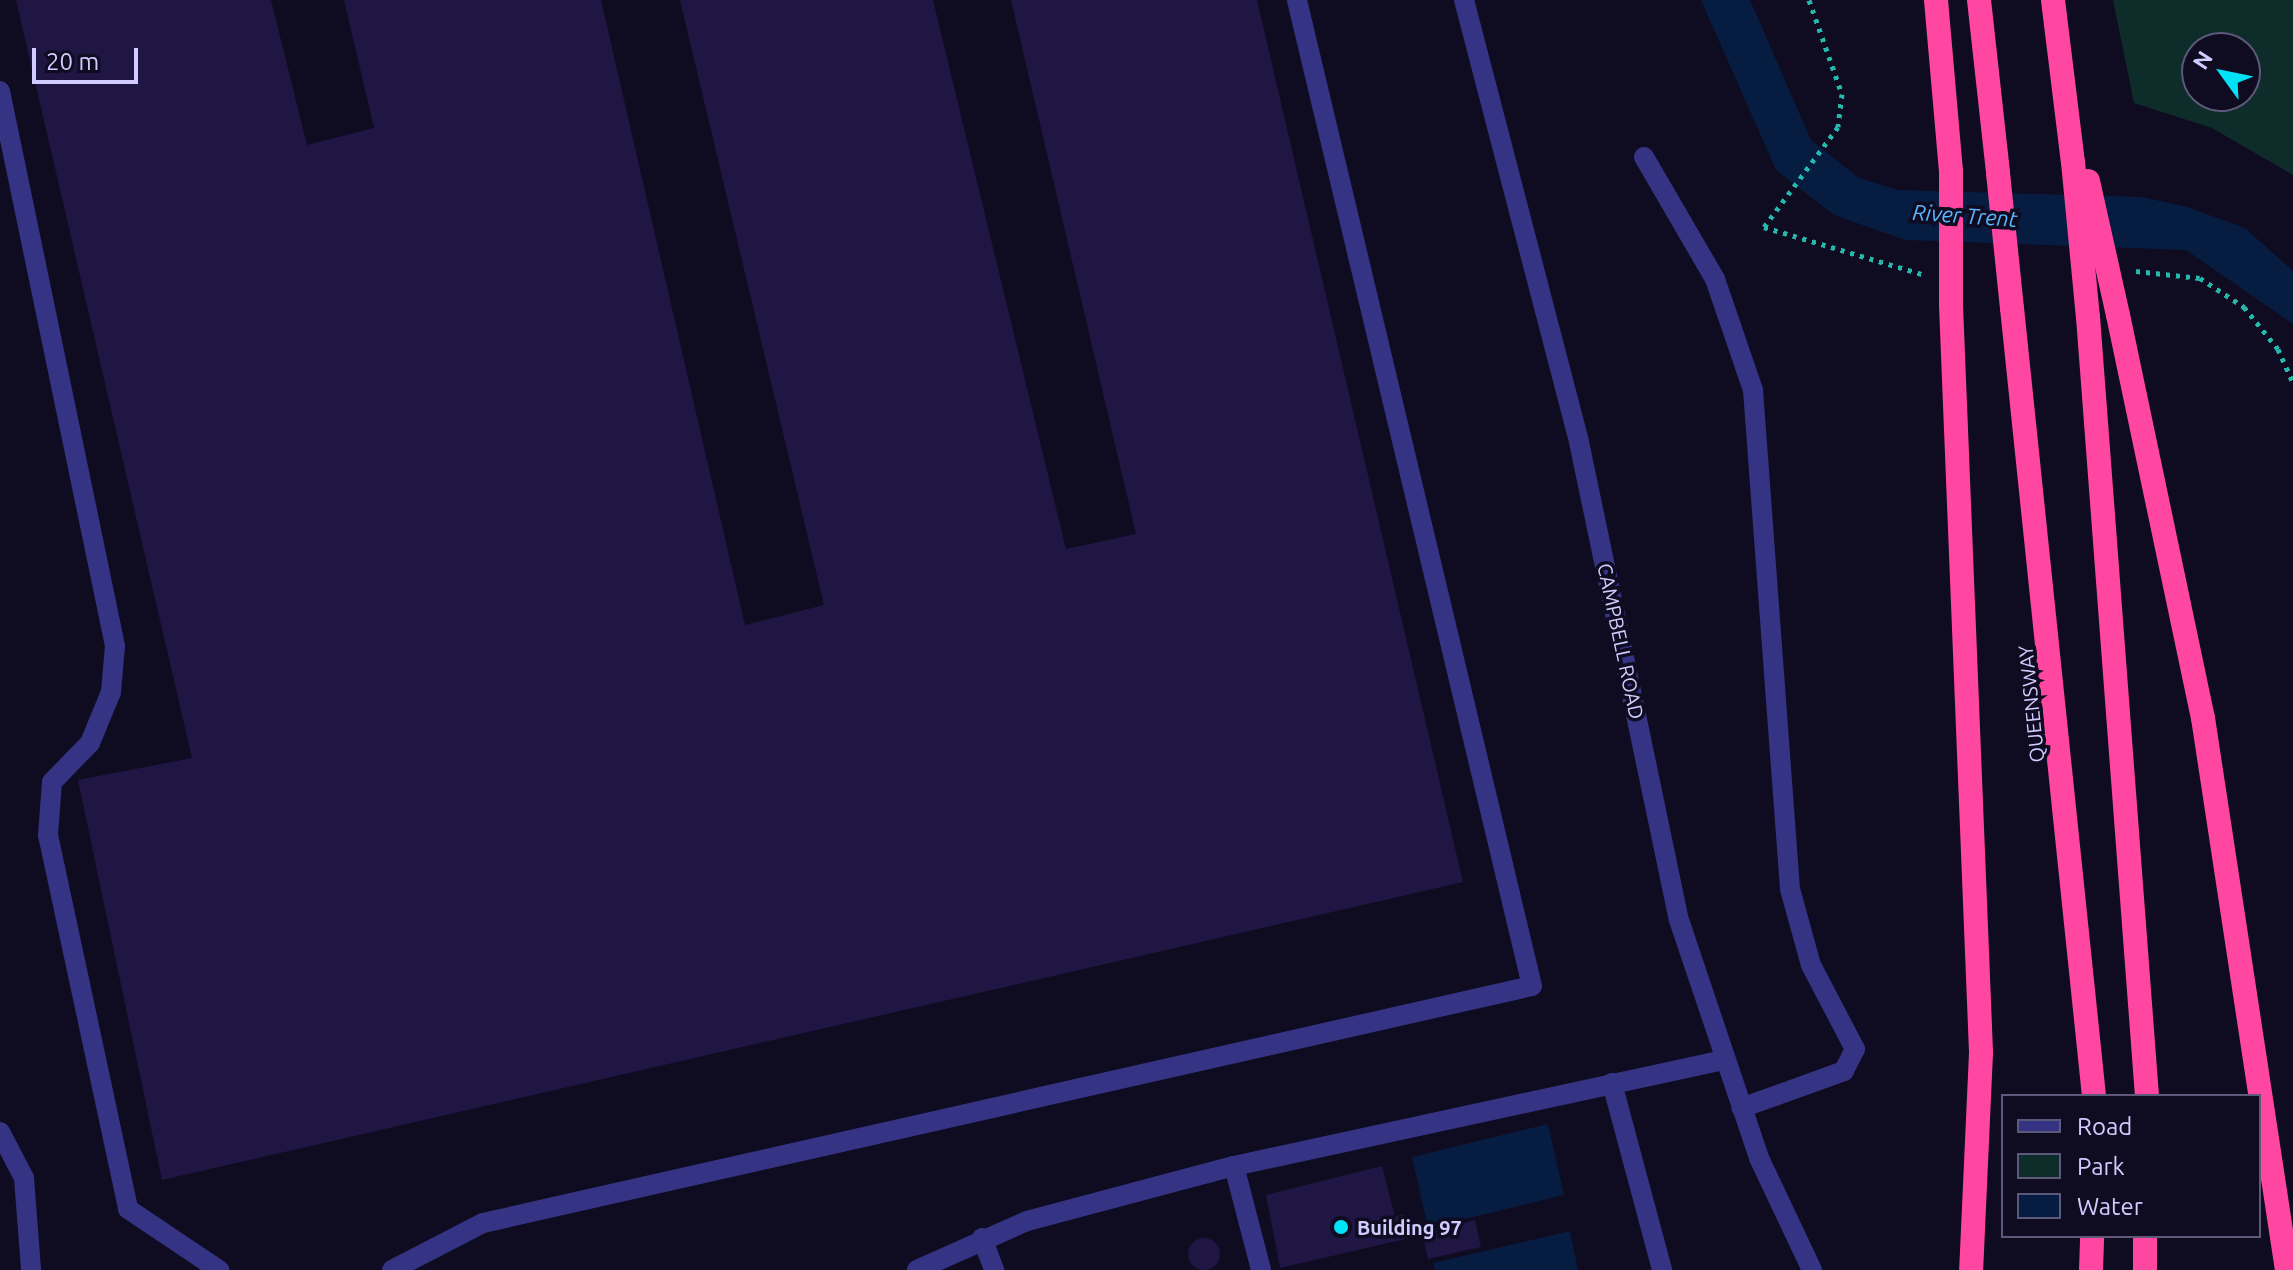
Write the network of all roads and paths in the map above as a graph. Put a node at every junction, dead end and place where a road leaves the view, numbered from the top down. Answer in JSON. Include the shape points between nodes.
{"nodes":[{"id":1,"x":1297,"y":0,"type":"edge"},
{"id":2,"x":1464,"y":0,"type":"edge"},
{"id":3,"x":1809,"y":0,"type":"edge"},
{"id":4,"x":1936,"y":0,"type":"edge"},
{"id":5,"x":1979,"y":0,"type":"edge"},
{"id":6,"x":2053,"y":0,"type":"edge"},
{"id":7,"x":0,"y":91,"type":"edge"},
{"id":8,"x":1644,"y":157,"type":"dead end"},
{"id":9,"x":2078,"y":163,"type":"junction"},
{"id":10,"x":1772,"y":214,"type":"dead end"},
{"id":11,"x":1724,"y":1060,"type":"junction"},
{"id":12,"x":1612,"y":1083,"type":"junction"},
{"id":13,"x":2094,"y":1094,"type":"edge"},
{"id":14,"x":2147,"y":1094,"type":"edge"},
{"id":15,"x":2260,"y":1094,"type":"edge"},
{"id":16,"x":2261,"y":1099,"type":"edge"},
{"id":17,"x":1741,"y":1108,"type":"junction"},
{"id":18,"x":0,"y":1132,"type":"edge"},
{"id":19,"x":1234,"y":1166,"type":"junction"},
{"id":20,"x":982,"y":1238,"type":"junction"},
{"id":21,"x":2092,"y":1238,"type":"edge"},
{"id":22,"x":2145,"y":1238,"type":"edge"},
{"id":23,"x":31,"y":1270,"type":"edge"},
{"id":24,"x":219,"y":1270,"type":"edge"},
{"id":25,"x":392,"y":1270,"type":"edge"},
{"id":26,"x":917,"y":1270,"type":"edge"},
{"id":27,"x":994,"y":1270,"type":"edge"},
{"id":28,"x":1261,"y":1270,"type":"edge"},
{"id":29,"x":1662,"y":1270,"type":"edge"},
{"id":30,"x":1812,"y":1270,"type":"edge"},
{"id":31,"x":1971,"y":1270,"type":"edge"},
{"id":32,"x":2091,"y":1270,"type":"edge"},
{"id":33,"x":2145,"y":1270,"type":"edge"},
{"id":34,"x":2287,"y":1270,"type":"edge"}],
"edges":[{"from":1,"to":25,"type":"street","via":[[1532,986],[483,1223]]},
{"from":2,"to":11,"type":"street","name":"CAMPBELL ROAD","via":[[1579,442],[1679,920]]},
{"from":3,"to":10,"type":"path","via":[[1842,94],[1838,127]]},
{"from":4,"to":31,"type":"highway","bridge":true,"via":[[1951,171],[1951,305],[1981,1053]]},
{"from":5,"to":13,"type":"highway","name":"QUEENSWAY","bridge":true},
{"from":6,"to":9,"type":"highway"},
{"from":7,"to":24,"type":"street","via":[[115,646],[111,692],[90,743],[52,782],[48,835],[128,1209]]},
{"from":8,"to":17,"type":"street","via":[[1715,279],[1753,390],[1790,889],[1811,965],[1855,1049],[1844,1071]]},
{"from":9,"to":14,"type":"highway","bridge":true},
{"from":9,"to":15,"type":"highway","bridge":true,"via":[[2118,315],[2203,718]]},
{"from":11,"to":12,"type":"street"},
{"from":11,"to":17,"type":"street","name":"CAMPBELL ROAD"},
{"from":12,"to":19,"type":"street"},
{"from":12,"to":29,"type":"street"},
{"from":16,"to":34,"type":"highway","bridge":true},
{"from":17,"to":30,"type":"street","name":"CAMPBELL ROAD"},
{"from":18,"to":23,"type":"street","via":[[24,1178]]},
{"from":19,"to":20,"type":"street"},
{"from":19,"to":28,"type":"street"},
{"from":20,"to":26,"type":"street"},
{"from":20,"to":27,"type":"street"},
{"from":21,"to":32,"type":"highway"},
{"from":22,"to":33,"type":"highway"}]}
